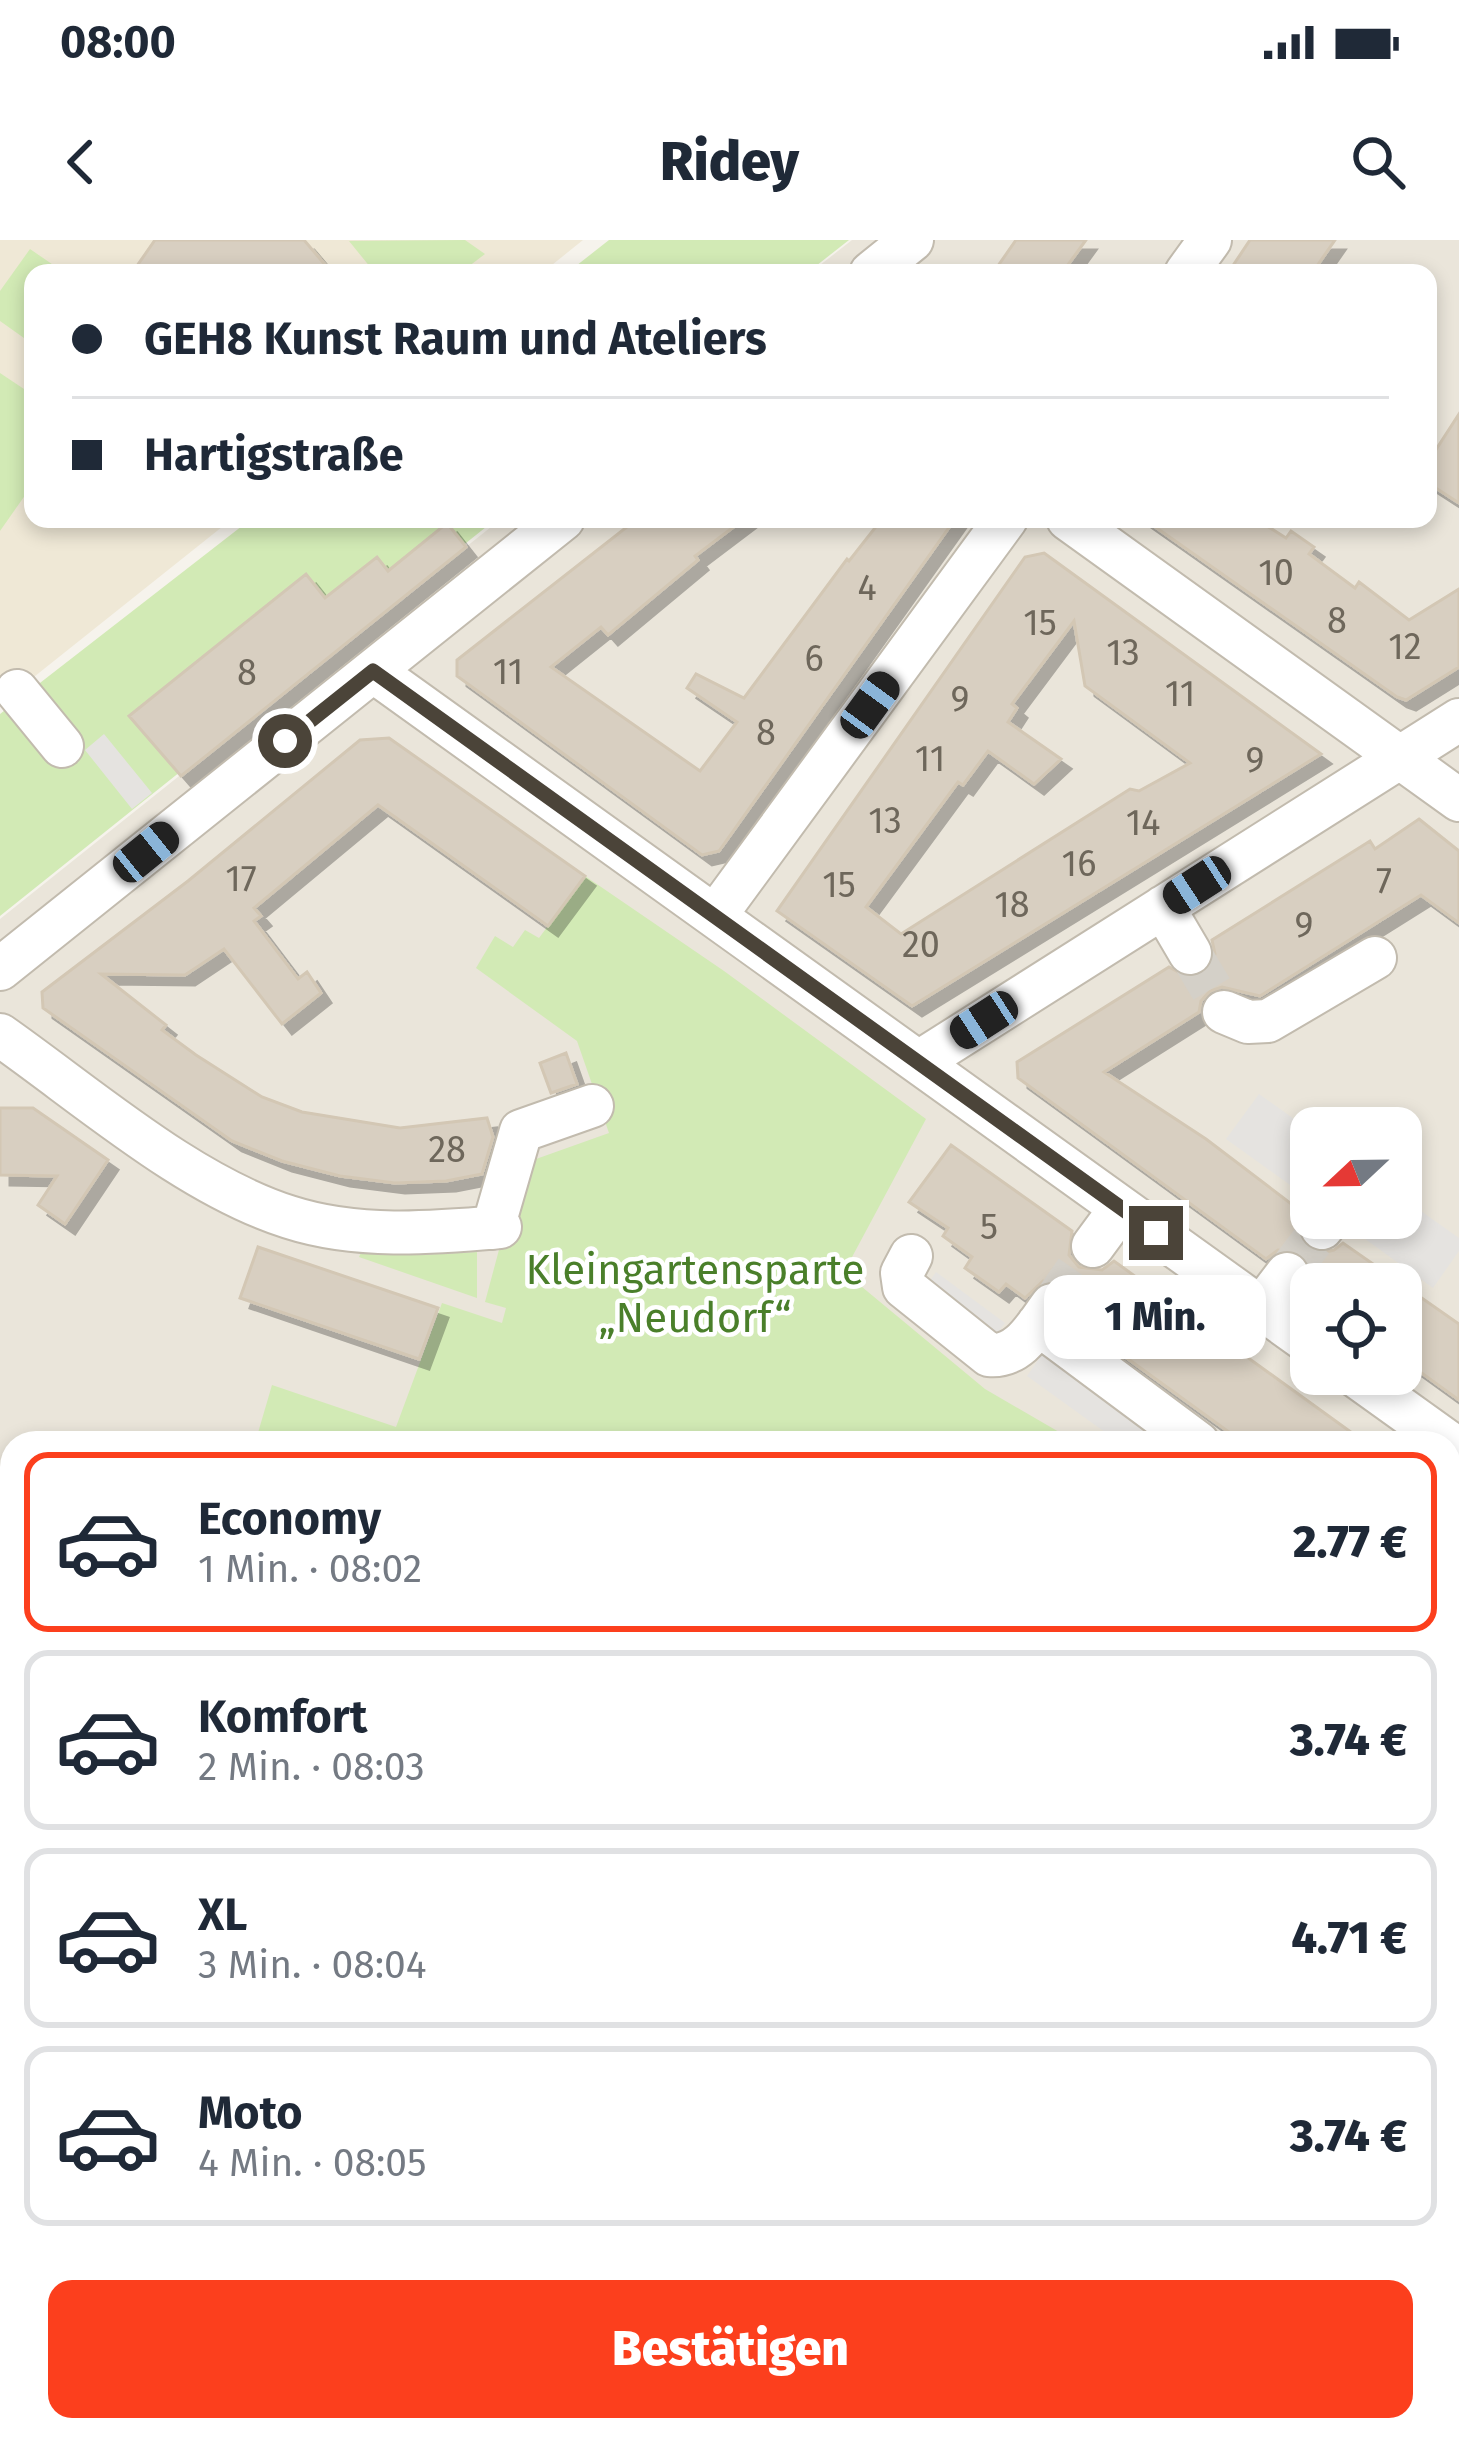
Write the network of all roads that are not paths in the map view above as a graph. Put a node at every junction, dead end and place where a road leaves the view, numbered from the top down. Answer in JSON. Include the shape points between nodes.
{"nodes":[{"id":1,"x":912,"y":240,"type":"edge"},
{"id":2,"x":882,"y":264,"type":"edge"},
{"id":3,"x":552,"y":528,"type":"edge"},
{"id":4,"x":999,"y":528,"type":"edge"},
{"id":5,"x":1081,"y":528,"type":"edge"},
{"id":6,"x":373,"y":671,"type":"junction"},
{"id":7,"x":17,"y":691,"type":"dead end"},
{"id":8,"x":1459,"y":720,"type":"edge"},
{"id":9,"x":62,"y":746,"type":"dead end"},
{"id":10,"x":1400,"y":756,"type":"junction"},
{"id":11,"x":1459,"y":800,"type":"edge"},
{"id":12,"x":1163,"y":907,"type":"junction"},
{"id":13,"x":715,"y":916,"type":"junction"},
{"id":14,"x":1190,"y":953,"type":"tunnel mouth"},
{"id":15,"x":1375,"y":958,"type":"dead end"},
{"id":16,"x":0,"y":969,"type":"edge"},
{"id":17,"x":1317,"y":1018,"type":"dead end"},
{"id":18,"x":0,"y":1035,"type":"edge"},
{"id":19,"x":919,"y":1062,"type":"junction"},
{"id":20,"x":21,"y":1065,"type":"edge"},
{"id":21,"x":592,"y":1106,"type":"dead end"},
{"id":22,"x":1121,"y":1208,"type":"junction"},
{"id":23,"x":1093,"y":1246,"type":"tunnel mouth"},
{"id":24,"x":911,"y":1256,"type":"dead end"},
{"id":25,"x":1287,"y":1274,"type":"tunnel mouth"},
{"id":26,"x":1261,"y":1308,"type":"junction"},
{"id":27,"x":1290,"y":1329,"type":"edge"},
{"id":28,"x":1382,"y":1395,"type":"edge"},
{"id":29,"x":1184,"y":1431,"type":"edge"},
{"id":30,"x":1432,"y":1431,"type":"edge"}],
"edges":[{"from":1,"to":2,"type":"street"},
{"from":3,"to":6,"type":"street"},
{"from":4,"to":13,"type":"street"},
{"from":5,"to":10,"type":"street"},
{"from":6,"to":13,"type":"street"},
{"from":6,"to":16,"type":"street"},
{"from":7,"to":9,"type":"street"},
{"from":8,"to":10,"type":"street"},
{"from":10,"to":11,"type":"street"},
{"from":10,"to":12,"type":"street"},
{"from":12,"to":14,"type":"street"},
{"from":12,"to":19,"type":"street"},
{"from":13,"to":19,"type":"street"},
{"from":15,"to":17,"type":"street","via":[[1268,1021],[1248,1022],[1221,1006],[1239,1035],[1260,1047]]},
{"from":18,"to":20,"type":"street"},
{"from":19,"to":22,"type":"street"},
{"from":20,"to":21,"type":"street","via":[[199,1175],[292,1219],[374,1233],[496,1227],[521,1131]]},
{"from":22,"to":23,"type":"street"},
{"from":22,"to":26,"type":"street"},
{"from":24,"to":29,"type":"street","via":[[904,1287],[989,1355],[1013,1351],[1045,1314]]},
{"from":25,"to":26,"type":"street"},
{"from":26,"to":27,"type":"street"},
{"from":28,"to":30,"type":"street"}]}
